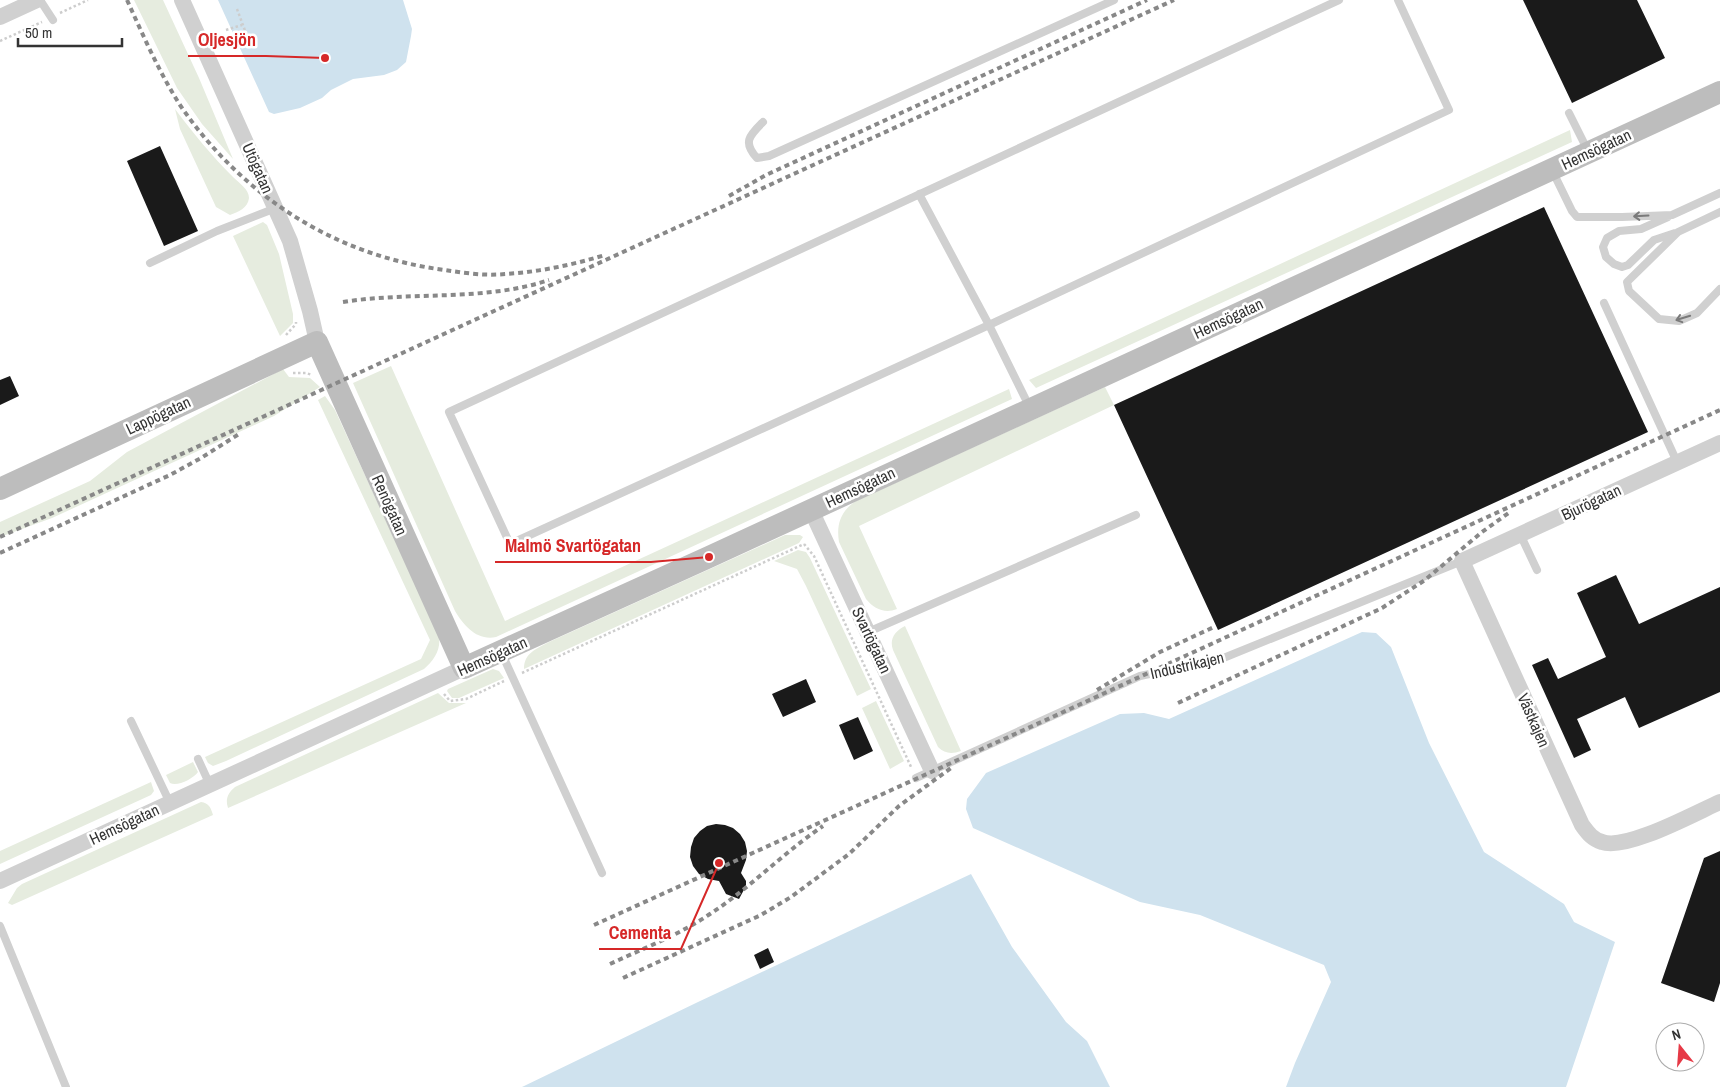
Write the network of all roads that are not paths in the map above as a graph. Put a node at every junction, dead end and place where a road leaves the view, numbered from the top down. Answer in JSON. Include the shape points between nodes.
{"nodes":[{"id":1,"x":39,"y":0,"type":"edge"},
{"id":2,"x":182,"y":0,"type":"edge"},
{"id":3,"x":1114,"y":0,"type":"edge"},
{"id":4,"x":1339,"y":0,"type":"edge"},
{"id":5,"x":1398,"y":0,"type":"edge"},
{"id":6,"x":0,"y":18,"type":"edge"},
{"id":7,"x":53,"y":20,"type":"dead end"},
{"id":8,"x":1720,"y":92,"type":"edge"},
{"id":9,"x":1569,"y":113,"type":"dead end"},
{"id":10,"x":763,"y":122,"type":"dead end"},
{"id":11,"x":1588,"y":153,"type":"junction"},
{"id":12,"x":1552,"y":169,"type":"junction"},
{"id":13,"x":919,"y":194,"type":"junction"},
{"id":14,"x":1720,"y":194,"type":"edge"},
{"id":15,"x":276,"y":208,"type":"junction"},
{"id":16,"x":1720,"y":212,"type":"edge"},
{"id":17,"x":1674,"y":214,"type":"junction"},
{"id":18,"x":1678,"y":232,"type":"junction"},
{"id":19,"x":150,"y":263,"type":"dead end"},
{"id":20,"x":1720,"y":289,"type":"edge"},
{"id":21,"x":1604,"y":303,"type":"dead end"},
{"id":22,"x":989,"y":325,"type":"junction"},
{"id":23,"x":317,"y":342,"type":"junction"},
{"id":24,"x":1031,"y":410,"type":"junction"},
{"id":25,"x":1720,"y":443,"type":"edge"},
{"id":26,"x":1677,"y":462,"type":"junction"},
{"id":27,"x":0,"y":489,"type":"edge"},
{"id":28,"x":812,"y":510,"type":"junction"},
{"id":29,"x":1136,"y":515,"type":"dead end"},
{"id":30,"x":1520,"y":534,"type":"junction"},
{"id":31,"x":1462,"y":561,"type":"junction"},
{"id":32,"x":1537,"y":570,"type":"dead end"},
{"id":33,"x":868,"y":632,"type":"junction"},
{"id":34,"x":502,"y":652,"type":"junction"},
{"id":35,"x":464,"y":668,"type":"junction"},
{"id":36,"x":131,"y":721,"type":"dead end"},
{"id":37,"x":198,"y":760,"type":"dead end"},
{"id":38,"x":932,"y":771,"type":"junction"},
{"id":39,"x":916,"y":778,"type":"road end"},
{"id":40,"x":210,"y":785,"type":"junction"},
{"id":41,"x":1720,"y":802,"type":"edge"},
{"id":42,"x":170,"y":803,"type":"junction"},
{"id":43,"x":602,"y":872,"type":"dead end"},
{"id":44,"x":0,"y":881,"type":"edge"},
{"id":45,"x":0,"y":926,"type":"edge"},
{"id":46,"x":66,"y":1087,"type":"edge"}],
"edges":[{"from":1,"to":6,"type":"street"},
{"from":1,"to":7,"type":"lane"},
{"from":2,"to":15,"type":"street","name":"Utögatan"},
{"from":3,"to":10,"type":"lane","via":[[769,156],[757,158],[748,143],[751,134]]},
{"from":4,"to":13,"type":"lane"},
{"from":5,"to":22,"type":"lane","via":[[1449,110]]},
{"from":8,"to":11,"type":"street","name":"Hemsögatan"},
{"from":9,"to":11,"type":"lane"},
{"from":11,"to":12,"type":"street","name":"Hemsögatan"},
{"from":17,"to":12,"type":"lane","one_way":true,"via":[[1577,217]]},
{"from":12,"to":24,"type":"street","name":"Hemsögatan"},
{"from":13,"to":22,"type":"lane"},
{"from":13,"to":22,"type":"lane","via":[[449,412],[510,544]]},
{"from":14,"to":17,"type":"lane"},
{"from":15,"to":19,"type":"lane","via":[[217,231]]},
{"from":15,"to":23,"type":"street","name":"Utögatan","via":[[290,241]]},
{"from":16,"to":18,"type":"lane"},
{"from":17,"to":18,"type":"lane","via":[[1642,229],[1620,231],[1607,238],[1604,247],[1606,257],[1622,267],[1654,240]]},
{"from":20,"to":18,"type":"lane","one_way":true,"via":[[1697,313],[1679,321],[1659,319],[1629,291],[1627,282]]},
{"from":21,"to":26,"type":"lane"},
{"from":22,"to":24,"type":"lane"},
{"from":23,"to":27,"type":"street","name":"Lappögatan","via":[[283,347]]},
{"from":23,"to":35,"type":"street","name":"Renögatan"},
{"from":24,"to":28,"type":"street","name":"Hemsögatan"},
{"from":25,"to":26,"type":"street","name":"Bjurögatan"},
{"from":26,"to":30,"type":"street","name":"Bjurögatan"},
{"from":28,"to":33,"type":"street","name":"Svartögatan"},
{"from":28,"to":34,"type":"street","name":"Hemsögatan"},
{"from":29,"to":33,"type":"lane"},
{"from":30,"to":31,"type":"street","name":"Bjurögatan"},
{"from":30,"to":32,"type":"lane"},
{"from":31,"to":38,"type":"lane","name":"Industrikajen","via":[[1221,659],[1140,676]]},
{"from":31,"to":41,"type":"street","name":"Västkajen","via":[[1582,825],[1591,838],[1618,844],[1634,840]]},
{"from":33,"to":38,"type":"street","name":"Svartögatan"},
{"from":34,"to":35,"type":"street","name":"Hemsögatan"},
{"from":34,"to":43,"type":"lane"},
{"from":35,"to":40,"type":"street","name":"Hemsögatan"},
{"from":36,"to":42,"type":"lane"},
{"from":37,"to":40,"type":"lane"},
{"from":38,"to":39,"type":"lane","name":"Industrikajen"},
{"from":40,"to":42,"type":"street","name":"Hemsögatan"},
{"from":42,"to":44,"type":"street","name":"Hemsögatan"},
{"from":45,"to":46,"type":"lane"}]}
